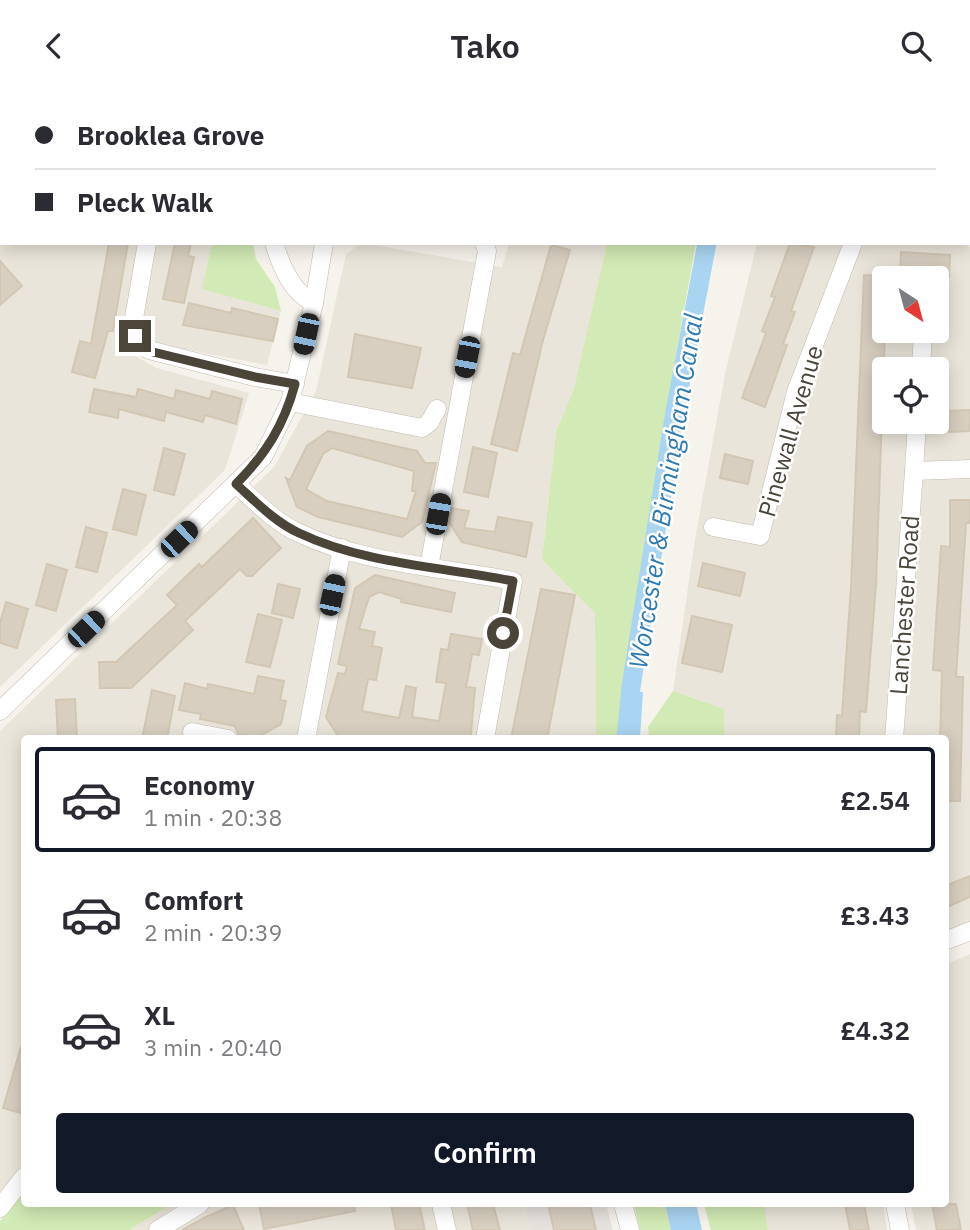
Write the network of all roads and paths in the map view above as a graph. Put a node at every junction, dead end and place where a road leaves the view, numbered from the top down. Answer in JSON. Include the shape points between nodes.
{"nodes":[{"id":1,"x":147,"y":245,"type":"edge"},
{"id":2,"x":275,"y":245,"type":"edge"},
{"id":3,"x":324,"y":245,"type":"edge"},
{"id":4,"x":485,"y":245,"type":"edge"},
{"id":5,"x":852,"y":245,"type":"edge"},
{"id":6,"x":314,"y":303,"type":"junction"},
{"id":7,"x":295,"y":384,"type":"junction"},
{"id":8,"x":290,"y":403,"type":"junction"},
{"id":9,"x":437,"y":409,"type":"dead end"},
{"id":10,"x":916,"y":434,"type":"edge"},
{"id":11,"x":970,"y":469,"type":"edge"},
{"id":12,"x":914,"y":471,"type":"junction"},
{"id":13,"x":236,"y":484,"type":"junction"},
{"id":14,"x":713,"y":527,"type":"dead end"},
{"id":15,"x":342,"y":548,"type":"junction"},
{"id":16,"x":429,"y":567,"type":"junction"},
{"id":17,"x":0,"y":711,"type":"edge"},
{"id":18,"x":191,"y":732,"type":"dead end"},
{"id":19,"x":207,"y":735,"type":"edge"},
{"id":20,"x":307,"y":735,"type":"edge"},
{"id":21,"x":486,"y":735,"type":"edge"},
{"id":22,"x":894,"y":735,"type":"edge"},
{"id":23,"x":970,"y":931,"type":"edge"},
{"id":24,"x":949,"y":939,"type":"edge"},
{"id":25,"x":21,"y":1181,"type":"edge"},
{"id":26,"x":0,"y":1207,"type":"edge"},
{"id":27,"x":196,"y":1207,"type":"edge"},
{"id":28,"x":442,"y":1207,"type":"edge"},
{"id":29,"x":624,"y":1207,"type":"edge"},
{"id":30,"x":896,"y":1207,"type":"edge"},
{"id":31,"x":166,"y":1228,"type":"edge"},
{"id":32,"x":447,"y":1230,"type":"edge"},
{"id":33,"x":630,"y":1230,"type":"edge"},
{"id":34,"x":900,"y":1230,"type":"edge"}],
"edges":[{"from":1,"to":7,"type":"street","via":[[133,324],[141,345],[149,351]]},
{"from":2,"to":6,"type":"street","via":[[281,265],[302,298]]},
{"from":3,"to":6,"type":"street"},
{"from":4,"to":16,"type":"street"},
{"from":5,"to":14,"type":"street","name":"Pinewall Avenue","via":[[796,392],[760,536]]},
{"from":6,"to":7,"type":"street"},
{"from":7,"to":8,"type":"street"},
{"from":8,"to":9,"type":"street","via":[[422,428]]},
{"from":8,"to":13,"type":"street","via":[[263,457]]},
{"from":10,"to":12,"type":"street","name":"Lanchester Road"},
{"from":11,"to":12,"type":"street"},
{"from":12,"to":22,"type":"street","name":"Lanchester Road"},
{"from":13,"to":15,"type":"street","via":[[278,521]]},
{"from":13,"to":17,"type":"street"},
{"from":15,"to":16,"type":"street"},
{"from":15,"to":20,"type":"street"},
{"from":16,"to":21,"type":"street","via":[[513,581]]},
{"from":18,"to":19,"type":"street"},
{"from":23,"to":24,"type":"street"},
{"from":25,"to":26,"type":"street"},
{"from":27,"to":31,"type":"street"},
{"from":28,"to":32,"type":"street"},
{"from":29,"to":33,"type":"street"},
{"from":30,"to":34,"type":"street"}]}
